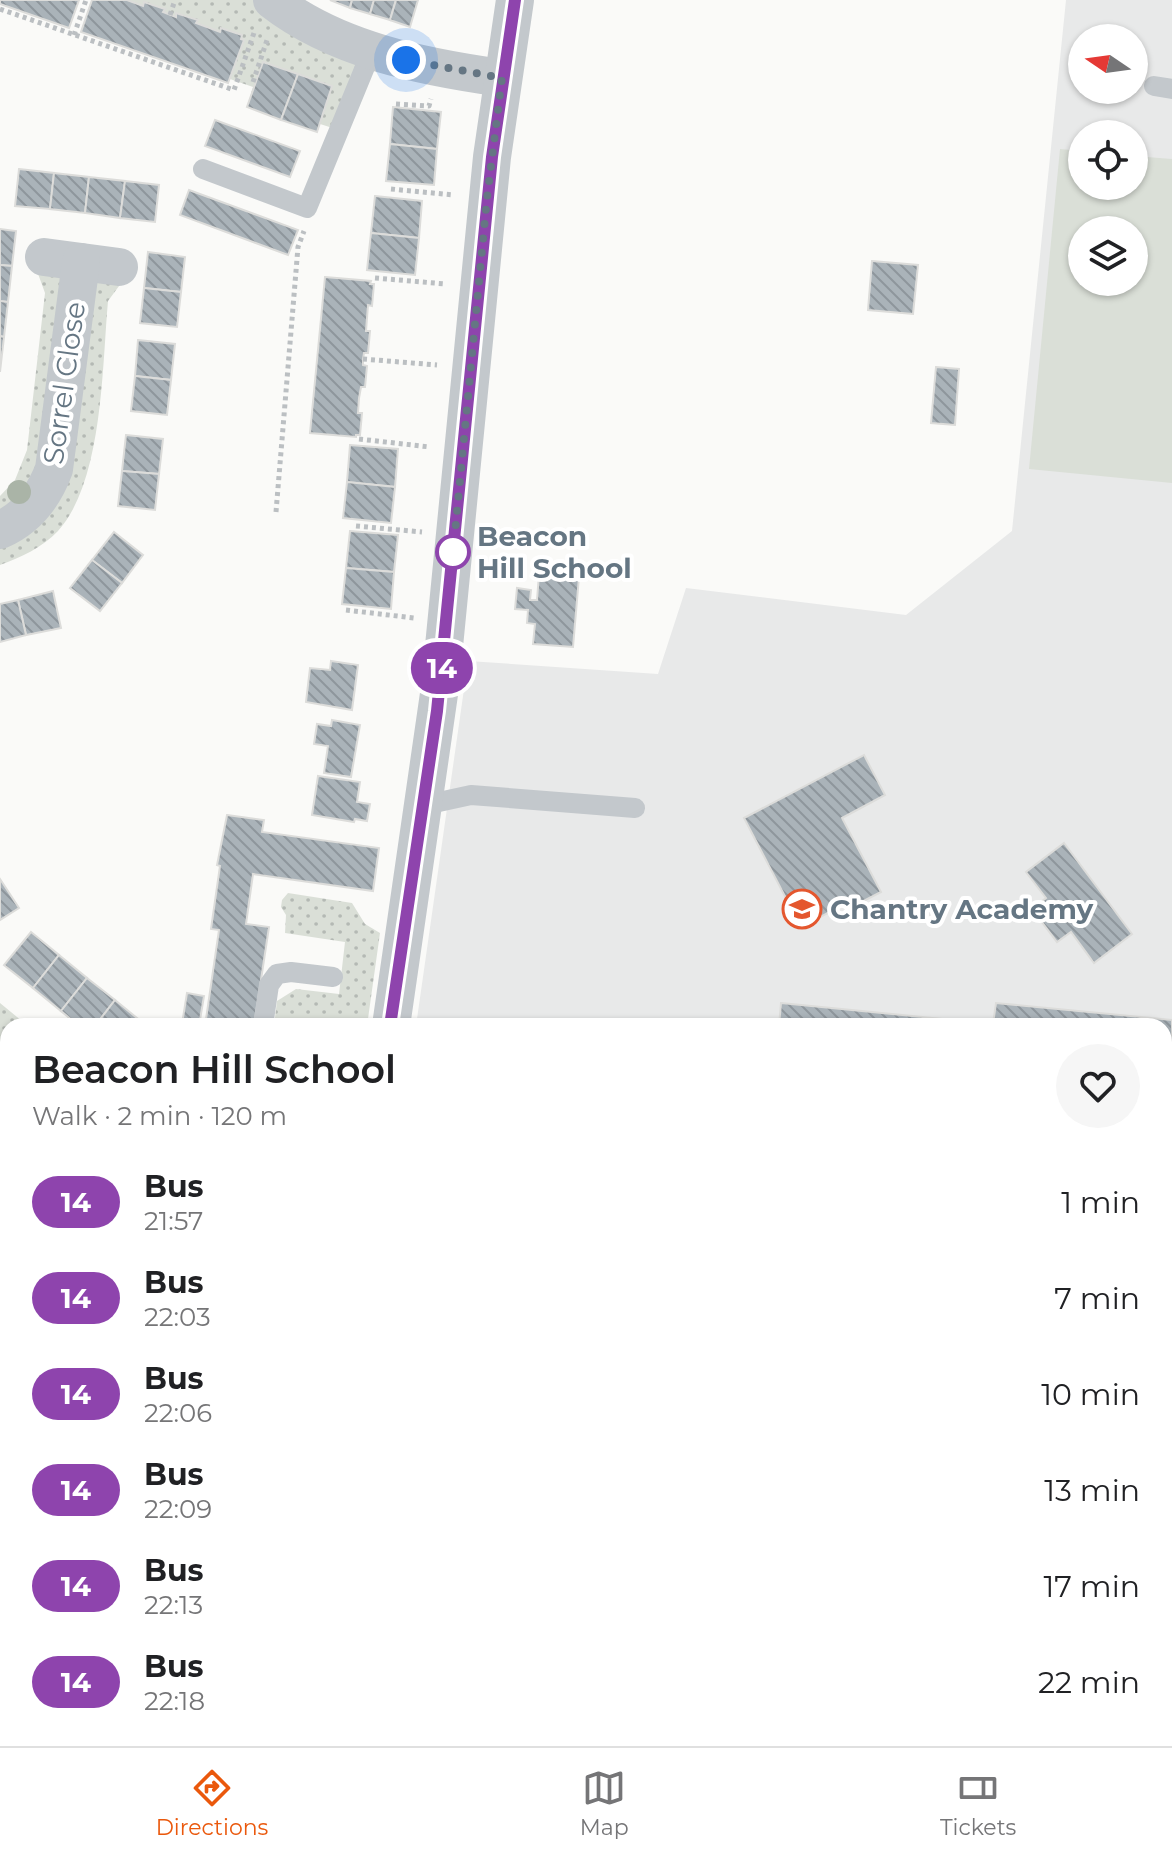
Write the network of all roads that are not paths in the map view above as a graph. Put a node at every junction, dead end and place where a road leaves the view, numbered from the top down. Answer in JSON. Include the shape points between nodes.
{"nodes":[{"id":1,"x":515,"y":0,"type":"edge"},
{"id":2,"x":269,"y":10,"type":"edge"},
{"id":3,"x":372,"y":50,"type":"junction"},
{"id":4,"x":502,"y":78,"type":"junction"},
{"id":5,"x":203,"y":169,"type":"dead end"},
{"id":6,"x":44,"y":257,"type":"dead end"},
{"id":7,"x":81,"y":262,"type":"junction"},
{"id":8,"x":119,"y":267,"type":"dead end"},
{"id":9,"x":0,"y":530,"type":"edge"},
{"id":10,"x":425,"y":805,"type":"junction"},
{"id":11,"x":635,"y":808,"type":"dead end"},
{"id":12,"x":333,"y":977,"type":"dead end"},
{"id":13,"x":264,"y":1018,"type":"edge"},
{"id":14,"x":392,"y":1018,"type":"edge"}],
"edges":[{"from":1,"to":4,"type":"street"},
{"from":2,"to":3,"type":"street"},
{"from":3,"to":4,"type":"street"},
{"from":3,"to":5,"type":"lane","via":[[307,208]]},
{"from":4,"to":10,"type":"street"},
{"from":6,"to":7,"type":"street"},
{"from":7,"to":8,"type":"street"},
{"from":7,"to":9,"type":"street","name":"Sorrel Close","via":[[54,469],[32,507]]},
{"from":10,"to":11,"type":"lane","via":[[471,795]]},
{"from":10,"to":14,"type":"street"},
{"from":12,"to":13,"type":"lane","via":[[277,974],[269,985]]}]}
